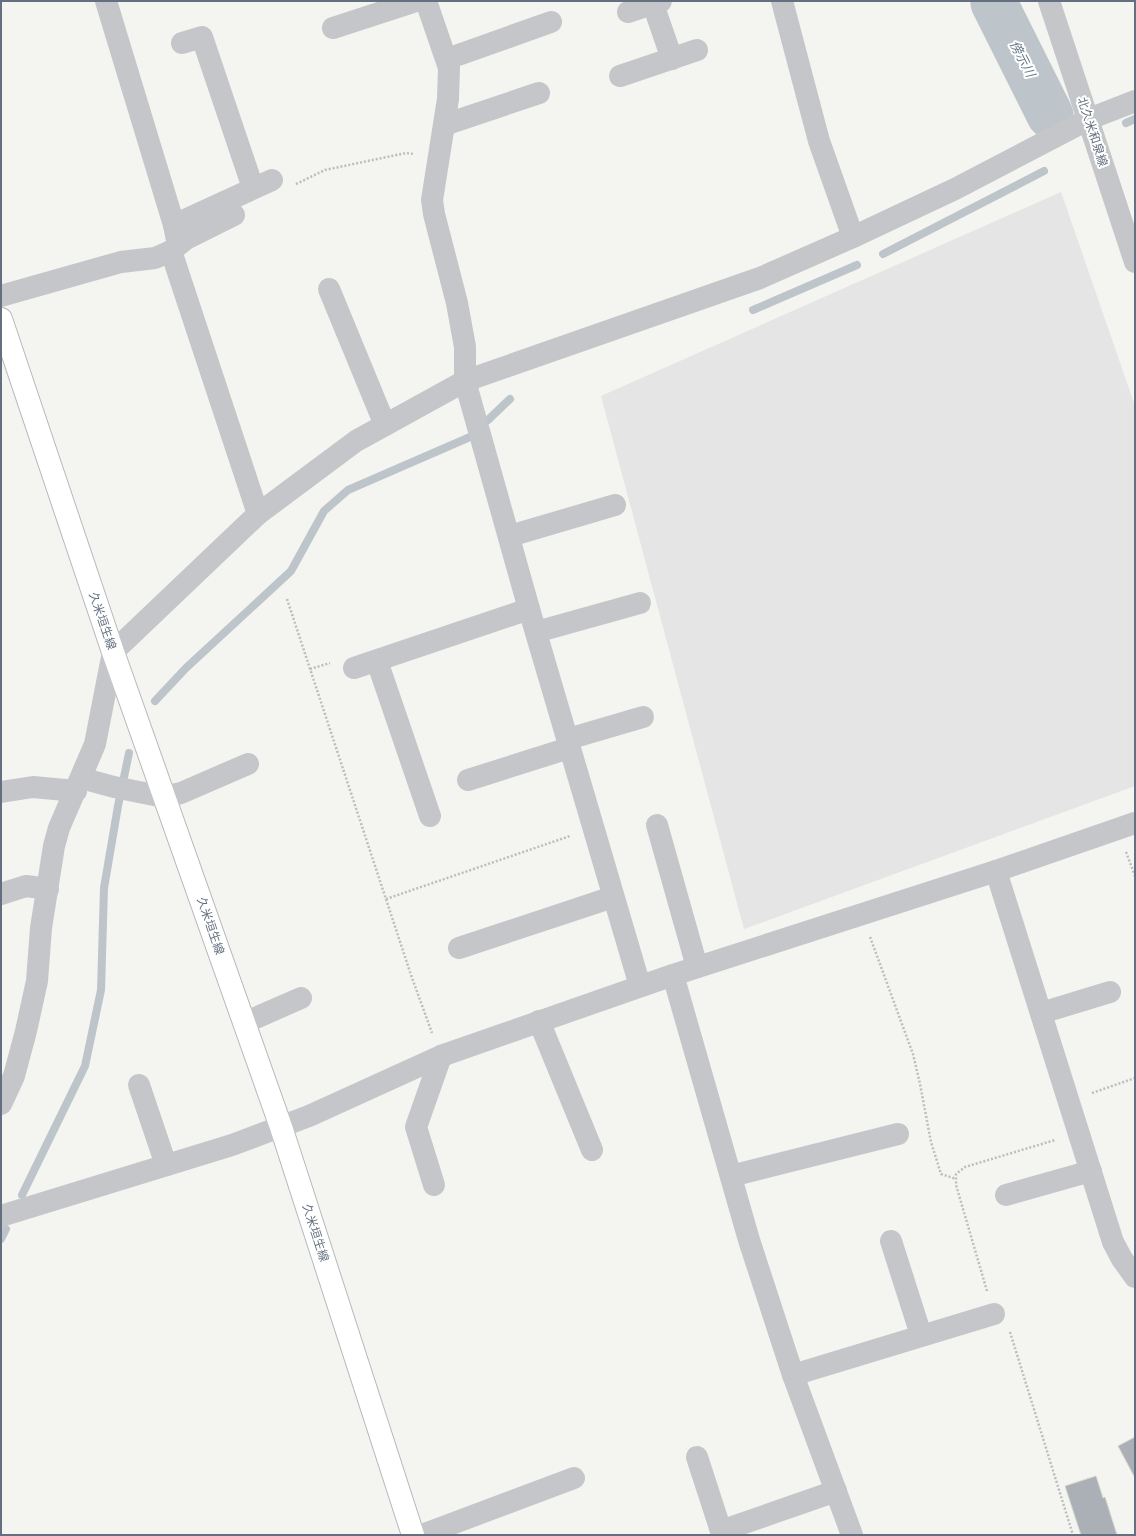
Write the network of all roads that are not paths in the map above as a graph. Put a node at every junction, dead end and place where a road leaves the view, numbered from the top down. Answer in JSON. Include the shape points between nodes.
{"nodes":[{"id":1,"x":106,"y":1,"type":"edge"},
{"id":2,"x":416,"y":1,"type":"edge"},
{"id":3,"x":426,"y":1,"type":"edge"},
{"id":4,"x":782,"y":1,"type":"edge"},
{"id":5,"x":1049,"y":1,"type":"edge"},
{"id":6,"x":657,"y":2,"type":"edge"},
{"id":7,"x":628,"y":12,"type":"dead end"},
{"id":8,"x":551,"y":22,"type":"dead end"},
{"id":9,"x":333,"y":28,"type":"dead end"},
{"id":10,"x":182,"y":43,"type":"dead end"},
{"id":11,"x":697,"y":50,"type":"dead end"},
{"id":12,"x":447,"y":59,"type":"junction"},
{"id":13,"x":672,"y":59,"type":"junction"},
{"id":14,"x":620,"y":76,"type":"dead end"},
{"id":15,"x":539,"y":93,"type":"dead end"},
{"id":16,"x":1135,"y":101,"type":"edge"},
{"id":17,"x":1088,"y":119,"type":"junction"},
{"id":18,"x":444,"y":125,"type":"junction"},
{"id":19,"x":234,"y":215,"type":"dead end"},
{"id":20,"x":853,"y":238,"type":"junction"},
{"id":21,"x":174,"y":240,"type":"junction"},
{"id":22,"x":1135,"y":262,"type":"edge"},
{"id":23,"x":329,"y":289,"type":"dead end"},
{"id":24,"x":1,"y":296,"type":"edge"},
{"id":25,"x":1,"y":319,"type":"edge"},
{"id":26,"x":465,"y":381,"type":"junction"},
{"id":27,"x":385,"y":426,"type":"junction"},
{"id":28,"x":615,"y":505,"type":"dead end"},
{"id":29,"x":258,"y":514,"type":"junction"},
{"id":30,"x":510,"y":536,"type":"junction"},
{"id":31,"x":640,"y":603,"type":"dead end"},
{"id":32,"x":529,"y":609,"type":"junction"},
{"id":33,"x":536,"y":632,"type":"junction"},
{"id":34,"x":113,"y":652,"type":"junction"},
{"id":35,"x":377,"y":661,"type":"junction"},
{"id":36,"x":354,"y":668,"type":"dead end"},
{"id":37,"x":643,"y":717,"type":"dead end"},
{"id":38,"x":568,"y":744,"type":"junction"},
{"id":39,"x":248,"y":764,"type":"dead end"},
{"id":40,"x":468,"y":780,"type":"dead end"},
{"id":41,"x":78,"y":784,"type":"junction"},
{"id":42,"x":1,"y":792,"type":"edge"},
{"id":43,"x":164,"y":797,"type":"junction"},
{"id":44,"x":430,"y":816,"type":"dead end"},
{"id":45,"x":1135,"y":823,"type":"edge"},
{"id":46,"x":657,"y":825,"type":"dead end"},
{"id":47,"x":996,"y":871,"type":"junction"},
{"id":48,"x":48,"y":889,"type":"junction"},
{"id":49,"x":1,"y":894,"type":"edge"},
{"id":50,"x":613,"y":897,"type":"junction"},
{"id":51,"x":459,"y":948,"type":"dead end"},
{"id":52,"x":697,"y":967,"type":"junction"},
{"id":53,"x":673,"y":974,"type":"junction"},
{"id":54,"x":640,"y":986,"type":"junction"},
{"id":55,"x":1110,"y":992,"type":"dead end"},
{"id":56,"x":301,"y":998,"type":"dead end"},
{"id":57,"x":1040,"y":1013,"type":"junction"},
{"id":58,"x":539,"y":1021,"type":"junction"},
{"id":59,"x":244,"y":1023,"type":"junction"},
{"id":60,"x":441,"y":1056,"type":"junction"},
{"id":61,"x":140,"y":1085,"type":"dead end"},
{"id":62,"x":1,"y":1104,"type":"edge"},
{"id":63,"x":280,"y":1127,"type":"junction"},
{"id":64,"x":898,"y":1134,"type":"dead end"},
{"id":65,"x":592,"y":1150,"type":"dead end"},
{"id":66,"x":166,"y":1165,"type":"junction"},
{"id":67,"x":1090,"y":1171,"type":"junction"},
{"id":68,"x":731,"y":1176,"type":"junction"},
{"id":69,"x":434,"y":1185,"type":"dead end"},
{"id":70,"x":1006,"y":1194,"type":"dead end"},
{"id":71,"x":1,"y":1216,"type":"edge"},
{"id":72,"x":890,"y":1241,"type":"dead end"},
{"id":73,"x":1135,"y":1277,"type":"edge"},
{"id":74,"x":994,"y":1314,"type":"dead end"},
{"id":75,"x":921,"y":1336,"type":"junction"},
{"id":76,"x":793,"y":1375,"type":"junction"},
{"id":77,"x":697,"y":1457,"type":"dead end"},
{"id":78,"x":574,"y":1478,"type":"dead end"},
{"id":79,"x":836,"y":1490,"type":"junction"},
{"id":80,"x":413,"y":1535,"type":"edge"},
{"id":81,"x":422,"y":1535,"type":"edge"},
{"id":82,"x":852,"y":1535,"type":"edge"}],
"edges":[{"from":1,"to":21,"type":"street"},
{"from":2,"to":9,"type":"street"},
{"from":3,"to":12,"type":"street"},
{"from":4,"to":20,"type":"street","via":[[819,141]]},
{"from":5,"to":17,"type":"street","name":"北久米和泉線"},
{"from":6,"to":7,"type":"street"},
{"from":6,"to":13,"type":"street"},
{"from":8,"to":12,"type":"street"},
{"from":10,"to":21,"type":"street","via":[[202,37],[271,185]]},
{"from":11,"to":13,"type":"street"},
{"from":12,"to":18,"type":"street","via":[[449,77]]},
{"from":13,"to":14,"type":"street"},
{"from":15,"to":18,"type":"street"},
{"from":16,"to":17,"type":"street"},
{"from":17,"to":20,"type":"street","via":[[955,189]]},
{"from":17,"to":22,"type":"street","name":"北久米和泉線"},
{"from":18,"to":26,"type":"street","via":[[432,200],[457,302],[465,347]]},
{"from":19,"to":21,"type":"street","via":[[186,239]]},
{"from":20,"to":26,"type":"street","via":[[760,278]]},
{"from":21,"to":24,"type":"street","via":[[155,258],[121,262]]},
{"from":21,"to":29,"type":"street"},
{"from":23,"to":27,"type":"street"},
{"from":25,"to":34,"type":"main road","name":"久米垣生線"},
{"from":26,"to":27,"type":"street"},
{"from":26,"to":30,"type":"street"},
{"from":27,"to":29,"type":"street","via":[[356,441]]},
{"from":28,"to":30,"type":"street"},
{"from":29,"to":34,"type":"street"},
{"from":30,"to":32,"type":"street"},
{"from":31,"to":33,"type":"street"},
{"from":32,"to":33,"type":"street"},
{"from":32,"to":35,"type":"street"},
{"from":33,"to":38,"type":"street"},
{"from":34,"to":41,"type":"street","via":[[95,744]]},
{"from":34,"to":43,"type":"main road","name":"久米垣生線"},
{"from":35,"to":36,"type":"street"},
{"from":35,"to":44,"type":"street"},
{"from":37,"to":38,"type":"street"},
{"from":38,"to":40,"type":"street"},
{"from":38,"to":50,"type":"street"},
{"from":39,"to":43,"type":"street","via":[[181,793]]},
{"from":41,"to":42,"type":"street"},
{"from":41,"to":43,"type":"street"},
{"from":41,"to":48,"type":"street","via":[[59,828]]},
{"from":43,"to":59,"type":"main road","name":"久米垣生線"},
{"from":45,"to":47,"type":"street"},
{"from":46,"to":52,"type":"street"},
{"from":47,"to":52,"type":"street"},
{"from":47,"to":57,"type":"street"},
{"from":48,"to":49,"type":"street","via":[[26,886]]},
{"from":48,"to":62,"type":"street","via":[[41,928],[37,981],[14,1076]]},
{"from":50,"to":51,"type":"street"},
{"from":50,"to":54,"type":"street"},
{"from":52,"to":53,"type":"street"},
{"from":53,"to":54,"type":"street"},
{"from":53,"to":68,"type":"street"},
{"from":54,"to":58,"type":"street"},
{"from":55,"to":57,"type":"street"},
{"from":56,"to":59,"type":"street"},
{"from":57,"to":67,"type":"street"},
{"from":58,"to":60,"type":"street"},
{"from":58,"to":65,"type":"street"},
{"from":59,"to":63,"type":"main road","name":"久米垣生線"},
{"from":60,"to":63,"type":"street"},
{"from":60,"to":69,"type":"street","via":[[416,1127]]},
{"from":61,"to":66,"type":"street"},
{"from":63,"to":66,"type":"street"},
{"from":63,"to":80,"type":"main road","name":"久米垣生線"},
{"from":64,"to":68,"type":"street"},
{"from":66,"to":71,"type":"street"},
{"from":67,"to":70,"type":"street"},
{"from":67,"to":73,"type":"street","via":[[1113,1242]]},
{"from":68,"to":76,"type":"street"},
{"from":72,"to":75,"type":"street"},
{"from":74,"to":75,"type":"street"},
{"from":75,"to":76,"type":"street"},
{"from":76,"to":79,"type":"street"},
{"from":77,"to":79,"type":"street","via":[[722,1531]]},
{"from":78,"to":81,"type":"street"},
{"from":79,"to":82,"type":"street"}]}
